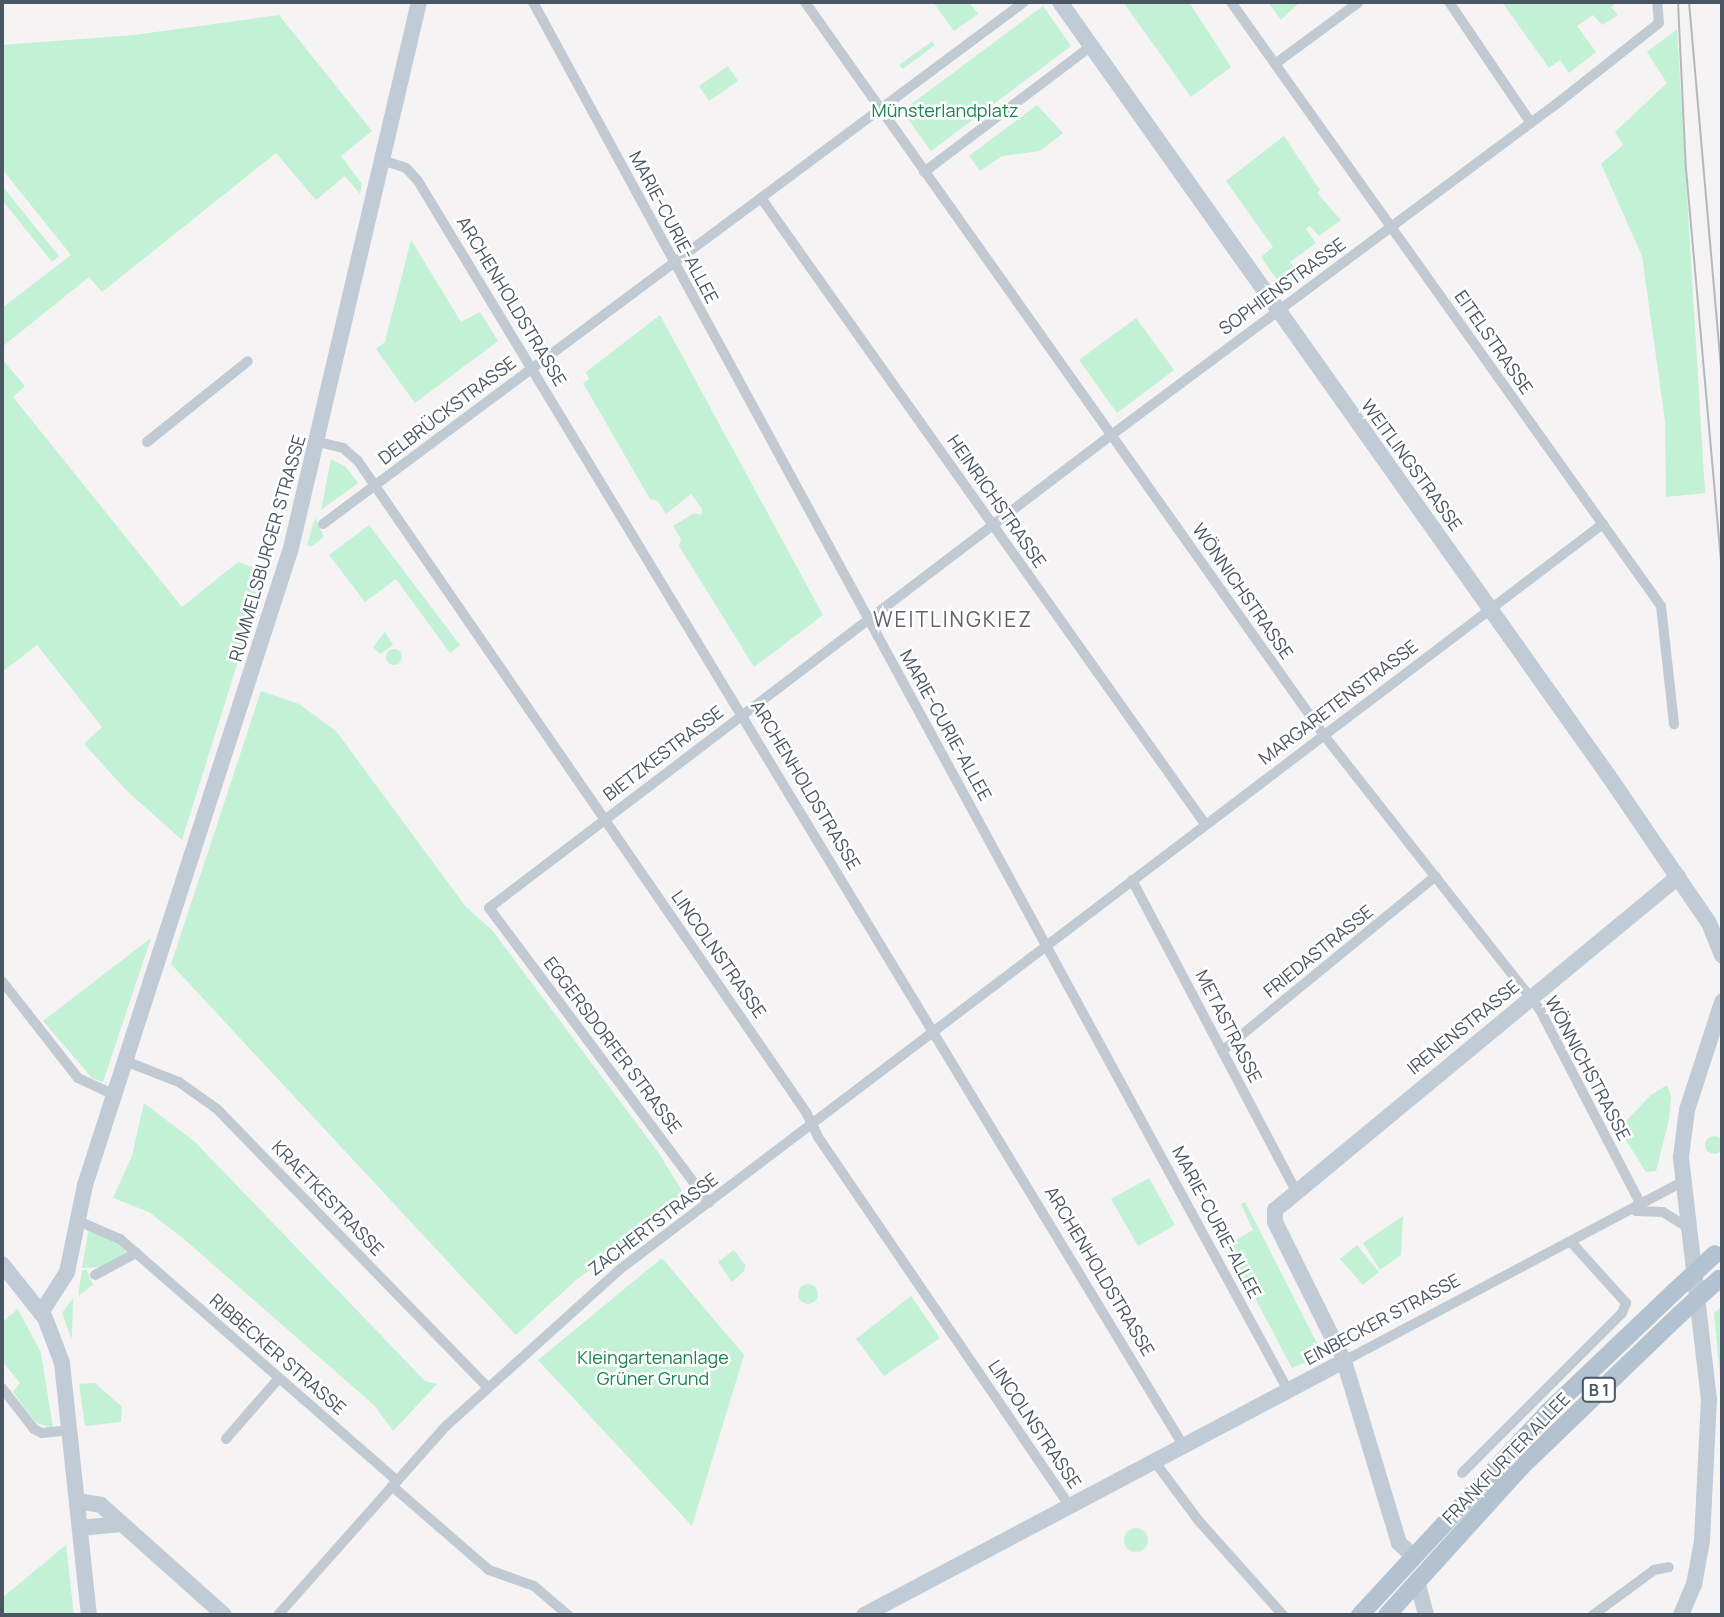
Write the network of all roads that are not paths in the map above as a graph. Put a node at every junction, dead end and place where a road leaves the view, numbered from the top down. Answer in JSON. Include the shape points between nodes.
{"nodes":[{"id":1,"x":419,"y":2,"type":"edge"},
{"id":2,"x":533,"y":2,"type":"edge"},
{"id":3,"x":805,"y":2,"type":"edge"},
{"id":4,"x":1024,"y":2,"type":"edge"},
{"id":5,"x":1060,"y":2,"type":"edge"},
{"id":6,"x":1231,"y":2,"type":"edge"},
{"id":7,"x":1359,"y":2,"type":"edge"},
{"id":8,"x":1450,"y":2,"type":"edge"},
{"id":9,"x":1657,"y":2,"type":"edge"},
{"id":10,"x":1091,"y":46,"type":"junction"},
{"id":11,"x":1275,"y":64,"type":"junction"},
{"id":12,"x":880,"y":109,"type":"junction"},
{"id":13,"x":1531,"y":122,"type":"junction"},
{"id":14,"x":382,"y":160,"type":"junction"},
{"id":15,"x":924,"y":172,"type":"junction"},
{"id":16,"x":761,"y":198,"type":"junction"},
{"id":17,"x":1392,"y":227,"type":"junction"},
{"id":18,"x":674,"y":263,"type":"junction"},
{"id":19,"x":1278,"y":310,"type":"junction"},
{"id":20,"x":248,"y":361,"type":"dead end"},
{"id":21,"x":533,"y":368,"type":"junction"},
{"id":22,"x":1111,"y":435,"type":"junction"},
{"id":23,"x":148,"y":442,"type":"dead end"},
{"id":24,"x":318,"y":442,"type":"junction"},
{"id":25,"x":375,"y":486,"type":"junction"},
{"id":26,"x":323,"y":524,"type":"dead end"},
{"id":27,"x":1603,"y":524,"type":"junction"},
{"id":28,"x":992,"y":525,"type":"junction"},
{"id":29,"x":925,"y":576,"type":"joint"},
{"id":30,"x":1491,"y":608,"type":"junction"},
{"id":31,"x":868,"y":619,"type":"junction"},
{"id":32,"x":743,"y":715,"type":"junction"},
{"id":33,"x":1674,"y":724,"type":"dead end"},
{"id":34,"x":1323,"y":734,"type":"junction"},
{"id":35,"x":605,"y":820,"type":"junction"},
{"id":36,"x":1205,"y":824,"type":"junction"},
{"id":37,"x":1436,"y":876,"type":"junction"},
{"id":38,"x":1678,"y":877,"type":"junction"},
{"id":39,"x":1132,"y":880,"type":"junction"},
{"id":40,"x":489,"y":908,"type":"joint"},
{"id":41,"x":1094,"y":909,"type":"joint"},
{"id":42,"x":1045,"y":945,"type":"junction"},
{"id":43,"x":1722,"y":956,"type":"edge"},
{"id":44,"x":2,"y":981,"type":"edge"},
{"id":45,"x":1530,"y":997,"type":"junction"},
{"id":46,"x":1722,"y":1002,"type":"edge"},
{"id":47,"x":934,"y":1030,"type":"junction"},
{"id":48,"x":1222,"y":1051,"type":"junction"},
{"id":49,"x":125,"y":1061,"type":"junction"},
{"id":50,"x":114,"y":1095,"type":"junction"},
{"id":51,"x":811,"y":1123,"type":"junction"},
{"id":52,"x":1682,"y":1182,"type":"junction"},
{"id":53,"x":1295,"y":1189,"type":"junction"},
{"id":54,"x":709,"y":1203,"type":"junction"},
{"id":55,"x":1641,"y":1205,"type":"junction"},
{"id":56,"x":1629,"y":1211,"type":"junction"},
{"id":57,"x":76,"y":1220,"type":"junction"},
{"id":58,"x":1687,"y":1227,"type":"junction"},
{"id":59,"x":1571,"y":1242,"type":"junction"},
{"id":60,"x":1719,"y":1250,"type":"edge"},
{"id":61,"x":136,"y":1253,"type":"junction"},
{"id":62,"x":2,"y":1264,"type":"edge"},
{"id":63,"x":95,"y":1275,"type":"dead end"},
{"id":64,"x":1721,"y":1278,"type":"edge"},
{"id":65,"x":41,"y":1312,"type":"junction"},
{"id":66,"x":1344,"y":1361,"type":"junction"},
{"id":67,"x":279,"y":1378,"type":"junction"},
{"id":68,"x":486,"y":1386,"type":"junction"},
{"id":69,"x":2,"y":1388,"type":"edge"},
{"id":70,"x":1288,"y":1390,"type":"junction"},
{"id":71,"x":70,"y":1430,"type":"junction"},
{"id":72,"x":226,"y":1439,"type":"dead end"},
{"id":73,"x":1184,"y":1447,"type":"junction"},
{"id":74,"x":1155,"y":1462,"type":"junction"},
{"id":75,"x":1462,"y":1473,"type":"dead end"},
{"id":76,"x":394,"y":1483,"type":"junction"},
{"id":77,"x":77,"y":1501,"type":"junction"},
{"id":78,"x":1070,"y":1507,"type":"junction"},
{"id":79,"x":121,"y":1524,"type":"junction"},
{"id":80,"x":80,"y":1528,"type":"junction"},
{"id":81,"x":1413,"y":1556,"type":"junction"},
{"id":82,"x":1668,"y":1567,"type":"dead end"},
{"id":83,"x":1417,"y":1581,"type":"junction"},
{"id":84,"x":1284,"y":1614,"type":"edge"},
{"id":85,"x":89,"y":1615,"type":"edge"},
{"id":86,"x":224,"y":1615,"type":"edge"},
{"id":87,"x":278,"y":1615,"type":"edge"},
{"id":88,"x":568,"y":1615,"type":"edge"},
{"id":89,"x":864,"y":1615,"type":"edge"},
{"id":90,"x":1360,"y":1615,"type":"edge"},
{"id":91,"x":1388,"y":1615,"type":"edge"},
{"id":92,"x":1426,"y":1615,"type":"edge"},
{"id":93,"x":1593,"y":1615,"type":"edge"},
{"id":94,"x":1681,"y":1615,"type":"edge"}],
"edges":[{"from":1,"to":14,"type":"street","name":"RUMMELSBURGER STRASSE"},
{"from":2,"to":18,"type":"street","name":"MARIE-CURIE-ALLEE"},
{"from":3,"to":12,"type":"street","name":"WÖNNICHSTRASSE"},
{"from":4,"to":12,"type":"street","name":"DELBRÜCKSTRASSE"},
{"from":5,"to":10,"type":"street","name":"WEITLINGSTRASSE"},
{"from":6,"to":11,"type":"street","name":"EITELSTRASSE"},
{"from":7,"to":11,"type":"street"},
{"from":8,"to":13,"type":"street"},
{"from":9,"to":13,"type":"street","name":"SOPHIENSTRASSE","via":[[1659,23]]},
{"from":10,"to":15,"type":"street"},
{"from":10,"to":19,"type":"street","name":"WEITLINGSTRASSE"},
{"from":11,"to":17,"type":"street","name":"EITELSTRASSE"},
{"from":12,"to":15,"type":"street","name":"WÖNNICHSTRASSE"},
{"from":12,"to":16,"type":"street","name":"DELBRÜCKSTRASSE"},
{"from":13,"to":17,"type":"street","name":"SOPHIENSTRASSE"},
{"from":14,"to":21,"type":"street","name":"ARCHENHOLDSTRASSE","via":[[406,168],[418,181]]},
{"from":14,"to":24,"type":"street","name":"RUMMELSBURGER STRASSE"},
{"from":15,"to":22,"type":"street","name":"WÖNNICHSTRASSE"},
{"from":16,"to":18,"type":"street","name":"DELBRÜCKSTRASSE"},
{"from":16,"to":28,"type":"street","name":"HEINRICHSTRASSE"},
{"from":17,"to":19,"type":"street","name":"SOPHIENSTRASSE"},
{"from":17,"to":27,"type":"street","name":"EITELSTRASSE"},
{"from":18,"to":21,"type":"street","name":"DELBRÜCKSTRASSE"},
{"from":18,"to":31,"type":"street","name":"MARIE-CURIE-ALLEE"},
{"from":19,"to":22,"type":"street","name":"SOPHIENSTRASSE"},
{"from":19,"to":30,"type":"street","name":"WEITLINGSTRASSE"},
{"from":20,"to":23,"type":"street"},
{"from":21,"to":25,"type":"street","name":"DELBRÜCKSTRASSE"},
{"from":21,"to":32,"type":"street","name":"ARCHENHOLDSTRASSE"},
{"from":22,"to":28,"type":"street","name":"SOPHIENSTRASSE"},
{"from":22,"to":34,"type":"street","name":"WÖNNICHSTRASSE"},
{"from":24,"to":25,"type":"street","name":"LINCOLNSTRASSE","via":[[343,449]]},
{"from":24,"to":49,"type":"street","name":"RUMMELSBURGER STRASSE","via":[[278,592]]},
{"from":25,"to":26,"type":"street","name":"DELBRÜCKSTRASSE"},
{"from":25,"to":35,"type":"street","name":"LINCOLNSTRASSE"},
{"from":27,"to":30,"type":"street","name":"MARGARETENSTRASSE"},
{"from":27,"to":33,"type":"street","name":"EITELSTRASSE","via":[[1662,610]]},
{"from":28,"to":29,"type":"street","name":"SOPHIENSTRASSE"},
{"from":28,"to":36,"type":"street","name":"HEINRICHSTRASSE"},
{"from":29,"to":31,"type":"street","name":"BIETZKESTRASSE"},
{"from":30,"to":34,"type":"street","name":"MARGARETENSTRASSE"},
{"from":30,"to":38,"type":"street","name":"WEITLINGSTRASSE"},
{"from":31,"to":32,"type":"street","name":"BIETZKESTRASSE"},
{"from":31,"to":42,"type":"street","name":"MARIE-CURIE-ALLEE"},
{"from":32,"to":35,"type":"street","name":"BIETZKESTRASSE"},
{"from":32,"to":47,"type":"street","name":"ARCHENHOLDSTRASSE"},
{"from":34,"to":36,"type":"street","name":"MARGARETENSTRASSE"},
{"from":34,"to":37,"type":"street","name":"WÖNNICHSTRASSE"},
{"from":35,"to":40,"type":"street","name":"BIETZKESTRASSE"},
{"from":35,"to":51,"type":"street","name":"LINCOLNSTRASSE"},
{"from":36,"to":39,"type":"street","name":"MARGARETENSTRASSE"},
{"from":37,"to":45,"type":"street","name":"WÖNNICHSTRASSE"},
{"from":37,"to":48,"type":"street","name":"FRIEDASTRASSE"},
{"from":38,"to":43,"type":"street","name":"WEITLINGSTRASSE","via":[[1709,923]]},
{"from":38,"to":45,"type":"street","name":"IRENENSTRASSE"},
{"from":39,"to":41,"type":"street","name":"MARGARETENSTRASSE"},
{"from":39,"to":48,"type":"street","name":"METASTRASSE"},
{"from":40,"to":54,"type":"street","name":"EGGERSDORFER STRASSE"},
{"from":41,"to":42,"type":"street","name":"ZACHERTSTRASSE"},
{"from":42,"to":47,"type":"street","name":"ZACHERTSTRASSE"},
{"from":42,"to":70,"type":"street","name":"MARIE-CURIE-ALLEE"},
{"from":44,"to":50,"type":"street","via":[[78,1079]]},
{"from":45,"to":53,"type":"street","name":"IRENENSTRASSE"},
{"from":45,"to":55,"type":"street","name":"WÖNNICHSTRASSE"},
{"from":46,"to":52,"type":"street","via":[[1688,1110]]},
{"from":47,"to":51,"type":"street","name":"ZACHERTSTRASSE"},
{"from":47,"to":73,"type":"street","name":"ARCHENHOLDSTRASSE"},
{"from":48,"to":53,"type":"street","name":"METASTRASSE"},
{"from":49,"to":50,"type":"street","name":"RUMMELSBURGER STRASSE"},
{"from":49,"to":68,"type":"street","name":"KRAETKESTRASSE","via":[[179,1082],[217,1109]]},
{"from":50,"to":57,"type":"street","name":"RUMMELSBURGER STRASSE"},
{"from":51,"to":54,"type":"street","name":"ZACHERTSTRASSE"},
{"from":51,"to":78,"type":"street","name":"LINCOLNSTRASSE"},
{"from":52,"to":55,"type":"street","name":"EINBECKER STRASSE"},
{"from":52,"to":58,"type":"street"},
{"from":53,"to":66,"type":"street","name":"IRENENSTRASSE","via":[[1275,1210],[1275,1222]]},
{"from":54,"to":68,"type":"street","name":"ZACHERTSTRASSE","via":[[619,1270]]},
{"from":55,"to":56,"type":"street","name":"EINBECKER STRASSE"},
{"from":56,"to":58,"type":"street","via":[[1663,1212]]},
{"from":56,"to":59,"type":"street","name":"EINBECKER STRASSE"},
{"from":57,"to":61,"type":"street","name":"RIBBECKER STRASSE","via":[[120,1239]]},
{"from":57,"to":65,"type":"street","name":"RUMMELSBURGER STRASSE","via":[[67,1272]]},
{"from":58,"to":94,"type":"street","via":[[1707,1367],[1709,1443],[1699,1563]]},
{"from":59,"to":66,"type":"street","name":"EINBECKER STRASSE"},
{"from":59,"to":75,"type":"street","name":"FRANKFURTER ALLEE","via":[[1626,1303],[1622,1313]]},
{"from":60,"to":81,"type":"main road","name":"FRANKFURTER ALLEE","number":"B 1","bridge":true,"via":[[1548,1412]]},
{"from":61,"to":63,"type":"street"},
{"from":61,"to":67,"type":"street","name":"RIBBECKER STRASSE"},
{"from":62,"to":65,"type":"street"},
{"from":64,"to":83,"type":"main road","name":"FRANKFURTER ALLEE","number":"B 1","bridge":true,"via":[[1547,1440]]},
{"from":65,"to":71,"type":"street","via":[[62,1363]]},
{"from":66,"to":70,"type":"street","name":"EINBECKER STRASSE"},
{"from":66,"to":81,"type":"street","via":[[1399,1543]]},
{"from":67,"to":72,"type":"street"},
{"from":67,"to":76,"type":"street","name":"RIBBECKER STRASSE"},
{"from":68,"to":76,"type":"street","name":"ZACHERTSTRASSE"},
{"from":69,"to":71,"type":"street","via":[[34,1429],[43,1433]]},
{"from":70,"to":73,"type":"street","name":"EINBECKER STRASSE"},
{"from":71,"to":77,"type":"street"},
{"from":73,"to":74,"type":"street","name":"EINBECKER STRASSE"},
{"from":74,"to":78,"type":"street","name":"EINBECKER STRASSE"},
{"from":74,"to":84,"type":"street","via":[[1198,1520]]},
{"from":76,"to":87,"type":"street","name":"ZACHERTSTRASSE"},
{"from":76,"to":88,"type":"street","name":"RIBBECKER STRASSE","via":[[489,1570],[534,1586]]},
{"from":77,"to":79,"type":"street","via":[[96,1501]]},
{"from":77,"to":80,"type":"street"},
{"from":78,"to":89,"type":"street","name":"EINBECKER STRASSE"},
{"from":79,"to":80,"type":"street"},
{"from":79,"to":86,"type":"street"},
{"from":80,"to":85,"type":"street"},
{"from":81,"to":90,"type":"main road","number":"B 1"},
{"from":82,"to":93,"type":"street","via":[[1654,1570]]},
{"from":83,"to":91,"type":"main road","number":"B 1"},
{"from":83,"to":92,"type":"street"}]}
